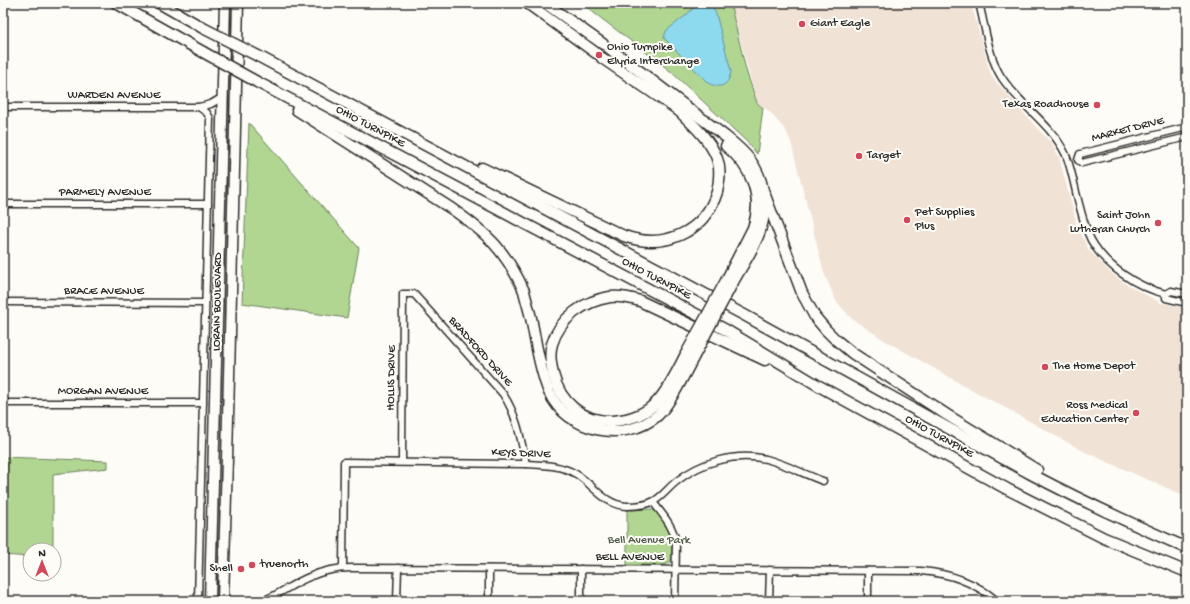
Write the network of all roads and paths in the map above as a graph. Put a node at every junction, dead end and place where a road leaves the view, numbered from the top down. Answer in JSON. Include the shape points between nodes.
{"nodes":[{"id":1,"x":116,"y":3,"type":"edge"},
{"id":2,"x":159,"y":3,"type":"edge"},
{"id":3,"x":225,"y":3,"type":"edge"},
{"id":4,"x":238,"y":3,"type":"edge"},
{"id":5,"x":244,"y":3,"type":"edge"},
{"id":6,"x":527,"y":3,"type":"edge"},
{"id":7,"x":545,"y":3,"type":"edge"},
{"id":8,"x":979,"y":3,"type":"edge"},
{"id":9,"x":238,"y":56,"type":"junction"},
{"id":10,"x":257,"y":82,"type":"junction"},
{"id":11,"x":223,"y":98,"type":"junction"},
{"id":12,"x":3,"y":107,"type":"edge"},
{"id":13,"x":199,"y":107,"type":"junction"},
{"id":14,"x":677,"y":109,"type":"junction"},
{"id":15,"x":381,"y":122,"type":"junction"},
{"id":16,"x":1187,"y":127,"type":"edge"},
{"id":17,"x":1187,"y":137,"type":"edge"},
{"id":18,"x":1078,"y":160,"type":"junction"},
{"id":19,"x":1068,"y":162,"type":"junction"},
{"id":20,"x":764,"y":190,"type":"junction"},
{"id":21,"x":3,"y":204,"type":"edge"},
{"id":22,"x":208,"y":204,"type":"junction"},
{"id":23,"x":730,"y":280,"type":"junction"},
{"id":24,"x":404,"y":294,"type":"joint"},
{"id":25,"x":1166,"y":294,"type":"junction"},
{"id":26,"x":1187,"y":294,"type":"edge"},
{"id":27,"x":3,"y":302,"type":"edge"},
{"id":28,"x":1187,"y":302,"type":"edge"},
{"id":29,"x":205,"y":303,"type":"junction"},
{"id":30,"x":690,"y":356,"type":"junction"},
{"id":31,"x":819,"y":386,"type":"junction"},
{"id":32,"x":3,"y":403,"type":"edge"},
{"id":33,"x":203,"y":404,"type":"junction"},
{"id":34,"x":402,"y":462,"type":"junction"},
{"id":35,"x":526,"y":464,"type":"junction"},
{"id":36,"x":823,"y":481,"type":"dead end"},
{"id":37,"x":653,"y":502,"type":"junction"},
{"id":38,"x":1153,"y":533,"type":"junction"},
{"id":39,"x":1187,"y":548,"type":"edge"},
{"id":40,"x":343,"y":568,"type":"junction"},
{"id":41,"x":398,"y":568,"type":"junction"},
{"id":42,"x":489,"y":568,"type":"junction"},
{"id":43,"x":581,"y":569,"type":"junction"},
{"id":44,"x":675,"y":570,"type":"junction"},
{"id":45,"x":770,"y":570,"type":"junction"},
{"id":46,"x":868,"y":571,"type":"junction"},
{"id":47,"x":1187,"y":572,"type":"edge"},
{"id":48,"x":198,"y":601,"type":"edge"},
{"id":49,"x":210,"y":601,"type":"edge"},
{"id":50,"x":222,"y":601,"type":"edge"},
{"id":51,"x":262,"y":601,"type":"edge"},
{"id":52,"x":397,"y":601,"type":"edge"},
{"id":53,"x":489,"y":601,"type":"edge"},
{"id":54,"x":581,"y":601,"type":"edge"},
{"id":55,"x":675,"y":601,"type":"edge"},
{"id":56,"x":769,"y":601,"type":"edge"},
{"id":57,"x":868,"y":601,"type":"edge"},
{"id":58,"x":997,"y":601,"type":"edge"}],
"edges":[{"from":1,"to":10,"type":"highway","name":"OHIO TURNPIKE","bridge":true},
{"from":2,"to":15,"type":"highway","name":"OHIO TURNPIKE","bridge":true},
{"from":3,"to":11,"type":"highway","name":"LORAIN BOULEVARD"},
{"from":4,"to":9,"type":"highway","name":"LORAIN BOULEVARD"},
{"from":5,"to":9,"type":"highway"},
{"from":6,"to":14,"type":"highway"},
{"from":7,"to":20,"type":"highway","via":[[606,46],[742,150],[755,167]]},
{"from":8,"to":19,"type":"street","via":[[993,60],[1002,78],[1050,131],[1066,154]]},
{"from":9,"to":50,"type":"highway","name":"LORAIN BOULEVARD"},
{"from":10,"to":30,"type":"highway","via":[[458,213],[486,234],[505,256],[524,291],[544,377],[550,392],[561,409],[582,425],[596,430],[611,431],[626,430],[650,421],[665,405]]},
{"from":10,"to":31,"type":"highway","name":"OHIO TURNPIKE","via":[[726,330]]},
{"from":11,"to":13,"type":"street","name":"WARDEN AVENUE"},
{"from":11,"to":49,"type":"highway","name":"LORAIN BOULEVARD"},
{"from":12,"to":13,"type":"street","name":"WARDEN AVENUE"},
{"from":13,"to":22,"type":"street","name":"LORAIN BOULEVARD","via":[[208,112],[210,118]]},
{"from":14,"to":15,"type":"highway","via":[[712,148],[720,176],[711,206],[700,222],[676,237],[655,241],[634,240],[624,236]]},
{"from":14,"to":23,"type":"highway","via":[[733,151],[745,166],[753,183],[757,201],[755,221]]},
{"from":15,"to":38,"type":"highway","name":"OHIO TURNPIKE","via":[[746,316],[1031,474]]},
{"from":16,"to":18,"type":"street","name":"MARKET DRIVE","via":[[1080,154]]},
{"from":17,"to":18,"type":"street","name":"MARKET DRIVE","via":[[1082,163]]},
{"from":18,"to":19,"type":"street","name":"MARKET DRIVE"},
{"from":19,"to":25,"type":"street","via":[[1084,222],[1095,246],[1117,270],[1138,284]]},
{"from":20,"to":23,"type":"highway","via":[[763,221],[759,233],[748,255]]},
{"from":20,"to":38,"type":"highway","via":[[802,293],[815,317],[835,339],[890,378],[1017,458]]},
{"from":21,"to":22,"type":"street","name":"PARMELY AVENUE"},
{"from":22,"to":29,"type":"street","name":"LORAIN BOULEVARD"},
{"from":23,"to":30,"type":"highway","bridge":true},
{"from":24,"to":34,"type":"street","name":"HOLLIS DRIVE"},
{"from":24,"to":35,"type":"street","name":"BRADFORD DRIVE","via":[[414,294],[503,394],[517,421]]},
{"from":25,"to":26,"type":"street","via":[[1172,291]]},
{"from":25,"to":28,"type":"street","via":[[1166,298]]},
{"from":27,"to":29,"type":"street","name":"BRACE AVENUE"},
{"from":29,"to":33,"type":"street","name":"LORAIN BOULEVARD"},
{"from":30,"to":31,"type":"highway","via":[[657,402],[643,413],[617,421],[591,418],[572,408],[558,388],[551,362],[552,345],[570,315],[593,301],[621,297],[640,301]]},
{"from":31,"to":47,"type":"highway","name":"OHIO TURNPIKE","via":[[1050,512],[1126,548]]},
{"from":32,"to":33,"type":"street","name":"MORGAN AVENUE"},
{"from":33,"to":48,"type":"street","name":"LORAIN BOULEVARD"},
{"from":34,"to":35,"type":"street","name":"KEYS DRIVE"},
{"from":34,"to":40,"type":"street","name":"KEYS DRIVE","via":[[344,462]]},
{"from":35,"to":37,"type":"street","name":"KEYS DRIVE","via":[[566,469],[585,480],[613,504],[627,506]]},
{"from":36,"to":37,"type":"street","via":[[766,460],[734,458],[716,461],[691,472]]},
{"from":37,"to":44,"type":"street","via":[[674,533]]},
{"from":38,"to":39,"type":"highway","name":"OHIO TURNPIKE"},
{"from":40,"to":41,"type":"street","name":"BELL AVENUE"},
{"from":40,"to":51,"type":"street","name":"BELL AVENUE","via":[[317,574]]},
{"from":41,"to":42,"type":"street","name":"BELL AVENUE"},
{"from":41,"to":52,"type":"street"},
{"from":42,"to":43,"type":"street","name":"BELL AVENUE"},
{"from":42,"to":53,"type":"street"},
{"from":43,"to":44,"type":"street","name":"BELL AVENUE"},
{"from":43,"to":54,"type":"street"},
{"from":44,"to":45,"type":"street","name":"BELL AVENUE"},
{"from":44,"to":55,"type":"street"},
{"from":45,"to":46,"type":"street","name":"BELL AVENUE"},
{"from":45,"to":56,"type":"street"},
{"from":46,"to":57,"type":"street"},
{"from":46,"to":58,"type":"street","name":"BELL AVENUE","via":[[942,573],[971,583]]}]}
